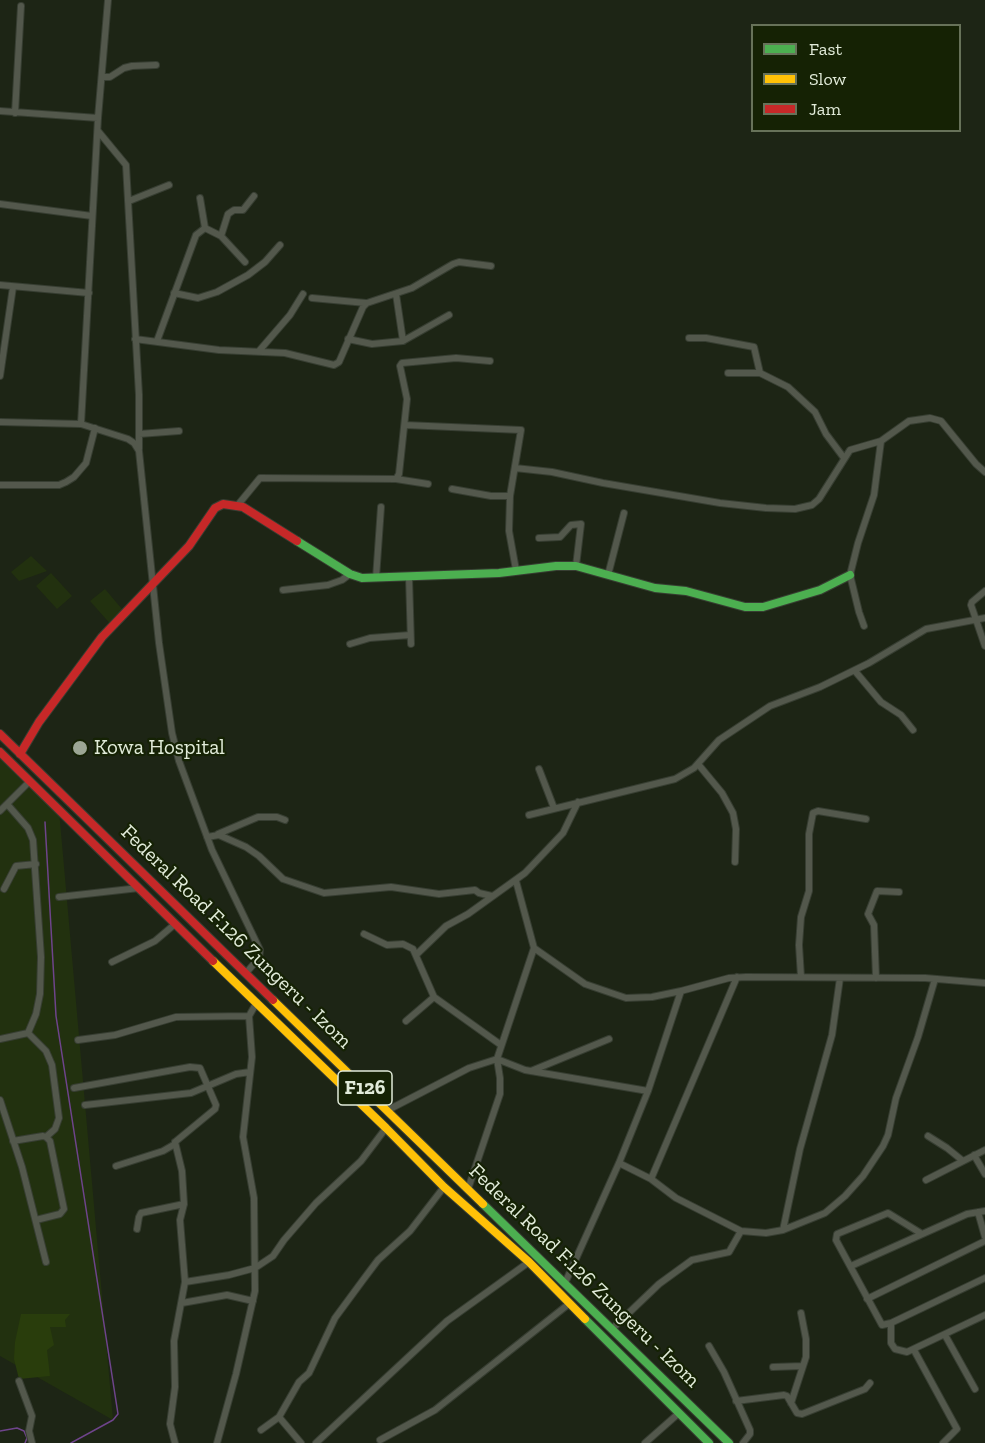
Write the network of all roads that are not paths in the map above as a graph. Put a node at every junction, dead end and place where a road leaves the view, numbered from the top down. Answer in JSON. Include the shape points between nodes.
{"nodes":[{"id":1,"x":108,"y":0,"type":"edge"},
{"id":2,"x":21,"y":6,"type":"dead end"},
{"id":3,"x":156,"y":65,"type":"dead end"},
{"id":4,"x":102,"y":77,"type":"junction"},
{"id":5,"x":0,"y":111,"type":"edge"},
{"id":6,"x":15,"y":113,"type":"junction"},
{"id":7,"x":98,"y":118,"type":"junction"},
{"id":8,"x":98,"y":131,"type":"junction"},
{"id":9,"x":169,"y":185,"type":"dead end"},
{"id":10,"x":254,"y":196,"type":"dead end"},
{"id":11,"x":200,"y":198,"type":"dead end"},
{"id":12,"x":129,"y":201,"type":"junction"},
{"id":13,"x":0,"y":204,"type":"edge"},
{"id":14,"x":92,"y":216,"type":"junction"},
{"id":15,"x":205,"y":228,"type":"junction"},
{"id":16,"x":220,"y":236,"type":"junction"},
{"id":17,"x":280,"y":245,"type":"dead end"},
{"id":18,"x":245,"y":262,"type":"dead end"},
{"id":19,"x":491,"y":266,"type":"dead end"},
{"id":20,"x":0,"y":285,"type":"edge"},
{"id":21,"x":13,"y":287,"type":"junction"},
{"id":22,"x":88,"y":293,"type":"junction"},
{"id":23,"x":174,"y":293,"type":"junction"},
{"id":24,"x":303,"y":294,"type":"dead end"},
{"id":25,"x":396,"y":294,"type":"junction"},
{"id":26,"x":312,"y":298,"type":"dead end"},
{"id":27,"x":367,"y":303,"type":"junction"},
{"id":28,"x":449,"y":315,"type":"dead end"},
{"id":29,"x":688,"y":338,"type":"dead end"},
{"id":30,"x":135,"y":339,"type":"junction"},
{"id":31,"x":348,"y":339,"type":"junction"},
{"id":32,"x":157,"y":341,"type":"junction"},
{"id":33,"x":403,"y":341,"type":"junction"},
{"id":34,"x":259,"y":351,"type":"junction"},
{"id":35,"x":490,"y":360,"type":"dead end"},
{"id":36,"x":728,"y":373,"type":"dead end"},
{"id":37,"x":760,"y":373,"type":"junction"},
{"id":38,"x":0,"y":376,"type":"edge"},
{"id":39,"x":0,"y":422,"type":"edge"},
{"id":40,"x":81,"y":424,"type":"junction"},
{"id":41,"x":405,"y":425,"type":"junction"},
{"id":42,"x":95,"y":428,"type":"junction"},
{"id":43,"x":179,"y":431,"type":"dead end"},
{"id":44,"x":139,"y":434,"type":"junction"},
{"id":45,"x":880,"y":441,"type":"junction"},
{"id":46,"x":139,"y":451,"type":"junction"},
{"id":47,"x":844,"y":458,"type":"junction"},
{"id":48,"x":976,"y":464,"type":"junction"},
{"id":49,"x":985,"y":464,"type":"edge"},
{"id":50,"x":515,"y":468,"type":"junction"},
{"id":51,"x":985,"y":472,"type":"edge"},
{"id":52,"x":396,"y":479,"type":"junction"},
{"id":53,"x":428,"y":484,"type":"dead end"},
{"id":54,"x":0,"y":485,"type":"edge"},
{"id":55,"x":452,"y":489,"type":"dead end"},
{"id":56,"x":510,"y":496,"type":"junction"},
{"id":57,"x":237,"y":506,"type":"junction"},
{"id":58,"x":381,"y":507,"type":"dead end"},
{"id":59,"x":624,"y":513,"type":"dead end"},
{"id":60,"x":539,"y":538,"type":"dead end"},
{"id":61,"x":576,"y":566,"type":"junction"},
{"id":62,"x":516,"y":570,"type":"junction"},
{"id":63,"x":350,"y":574,"type":"junction"},
{"id":64,"x":608,"y":575,"type":"junction"},
{"id":65,"x":850,"y":575,"type":"junction"},
{"id":66,"x":409,"y":577,"type":"junction"},
{"id":67,"x":376,"y":578,"type":"junction"},
{"id":68,"x":154,"y":584,"type":"junction"},
{"id":69,"x":283,"y":590,"type":"dead end"},
{"id":70,"x":985,"y":591,"type":"edge"},
{"id":71,"x":985,"y":618,"type":"edge"},
{"id":72,"x":976,"y":619,"type":"junction"},
{"id":73,"x":864,"y":626,"type":"dead end"},
{"id":74,"x":410,"y":635,"type":"junction"},
{"id":75,"x":350,"y":644,"type":"dead end"},
{"id":76,"x":411,"y":644,"type":"dead end"},
{"id":77,"x":985,"y":646,"type":"edge"},
{"id":78,"x":855,"y":670,"type":"junction"},
{"id":79,"x":913,"y":730,"type":"dead end"},
{"id":80,"x":0,"y":734,"type":"edge"},
{"id":81,"x":0,"y":752,"type":"edge"},
{"id":82,"x":20,"y":754,"type":"junction"},
{"id":83,"x":698,"y":764,"type":"junction"},
{"id":84,"x":539,"y":769,"type":"dead end"},
{"id":85,"x":30,"y":781,"type":"junction"},
{"id":86,"x":578,"y":802,"type":"junction"},
{"id":87,"x":7,"y":804,"type":"junction"},
{"id":88,"x":554,"y":808,"type":"junction"},
{"id":89,"x":0,"y":811,"type":"edge"},
{"id":90,"x":529,"y":815,"type":"dead end"},
{"id":91,"x":866,"y":819,"type":"dead end"},
{"id":92,"x":285,"y":820,"type":"dead end"},
{"id":93,"x":217,"y":834,"type":"junction"},
{"id":94,"x":207,"y":837,"type":"junction"},
{"id":95,"x":735,"y":862,"type":"dead end"},
{"id":96,"x":36,"y":864,"type":"junction"},
{"id":97,"x":516,"y":881,"type":"junction"},
{"id":98,"x":140,"y":888,"type":"junction"},
{"id":99,"x":4,"y":889,"type":"dead end"},
{"id":100,"x":162,"y":891,"type":"junction"},
{"id":101,"x":899,"y":892,"type":"dead end"},
{"id":102,"x":492,"y":896,"type":"junction"},
{"id":103,"x":59,"y":897,"type":"dead end"},
{"id":104,"x":152,"y":901,"type":"junction"},
{"id":105,"x":174,"y":924,"type":"junction"},
{"id":106,"x":364,"y":934,"type":"dead end"},
{"id":107,"x":534,"y":948,"type":"junction"},
{"id":108,"x":417,"y":954,"type":"junction"},
{"id":109,"x":112,"y":962,"type":"dead end"},
{"id":110,"x":246,"y":973,"type":"junction"},
{"id":111,"x":737,"y":977,"type":"junction"},
{"id":112,"x":801,"y":977,"type":"junction"},
{"id":113,"x":840,"y":978,"type":"junction"},
{"id":114,"x":876,"y":978,"type":"junction"},
{"id":115,"x":935,"y":979,"type":"junction"},
{"id":116,"x":985,"y":983,"type":"edge"},
{"id":117,"x":681,"y":991,"type":"junction"},
{"id":118,"x":434,"y":997,"type":"junction"},
{"id":119,"x":257,"y":1002,"type":"junction"},
{"id":120,"x":249,"y":1016,"type":"junction"},
{"id":121,"x":406,"y":1021,"type":"dead end"},
{"id":122,"x":28,"y":1033,"type":"junction"},
{"id":123,"x":0,"y":1039,"type":"edge"},
{"id":124,"x":609,"y":1039,"type":"dead end"},
{"id":125,"x":78,"y":1040,"type":"dead end"},
{"id":126,"x":501,"y":1045,"type":"junction"},
{"id":127,"x":497,"y":1059,"type":"junction"},
{"id":128,"x":531,"y":1071,"type":"junction"},
{"id":129,"x":250,"y":1072,"type":"junction"},
{"id":130,"x":209,"y":1085,"type":"junction"},
{"id":131,"x":74,"y":1088,"type":"dead end"},
{"id":132,"x":648,"y":1091,"type":"junction"},
{"id":133,"x":0,"y":1100,"type":"edge"},
{"id":134,"x":85,"y":1106,"type":"dead end"},
{"id":135,"x":388,"y":1110,"type":"junction"},
{"id":136,"x":386,"y":1128,"type":"junction"},
{"id":137,"x":928,"y":1136,"type":"dead end"},
{"id":138,"x":46,"y":1137,"type":"junction"},
{"id":139,"x":13,"y":1141,"type":"junction"},
{"id":140,"x":175,"y":1142,"type":"junction"},
{"id":141,"x":985,"y":1149,"type":"edge"},
{"id":142,"x":974,"y":1155,"type":"junction"},
{"id":143,"x":963,"y":1161,"type":"junction"},
{"id":144,"x":620,"y":1163,"type":"junction"},
{"id":145,"x":116,"y":1166,"type":"dead end"},
{"id":146,"x":985,"y":1174,"type":"edge"},
{"id":147,"x":651,"y":1179,"type":"junction"},
{"id":148,"x":926,"y":1180,"type":"dead end"},
{"id":149,"x":444,"y":1187,"type":"junction"},
{"id":150,"x":468,"y":1189,"type":"junction"},
{"id":151,"x":184,"y":1204,"type":"junction"},
{"id":152,"x":982,"y":1211,"type":"edge"},
{"id":153,"x":36,"y":1220,"type":"junction"},
{"id":154,"x":137,"y":1229,"type":"dead end"},
{"id":155,"x":783,"y":1230,"type":"junction"},
{"id":156,"x":741,"y":1231,"type":"junction"},
{"id":157,"x":922,"y":1234,"type":"junction"},
{"id":158,"x":985,"y":1239,"type":"edge"},
{"id":159,"x":46,"y":1262,"type":"dead end"},
{"id":160,"x":529,"y":1262,"type":"junction"},
{"id":161,"x":851,"y":1266,"type":"junction"},
{"id":162,"x":255,"y":1268,"type":"junction"},
{"id":163,"x":985,"y":1278,"type":"edge"},
{"id":164,"x":185,"y":1282,"type":"junction"},
{"id":165,"x":565,"y":1283,"type":"junction"},
{"id":166,"x":867,"y":1299,"type":"junction"},
{"id":167,"x":253,"y":1301,"type":"junction"},
{"id":168,"x":182,"y":1303,"type":"junction"},
{"id":169,"x":570,"y":1303,"type":"junction"},
{"id":170,"x":801,"y":1313,"type":"dead end"},
{"id":171,"x":985,"y":1315,"type":"edge"},
{"id":172,"x":891,"y":1323,"type":"junction"},
{"id":173,"x":612,"y":1329,"type":"junction"},
{"id":174,"x":945,"y":1335,"type":"junction"},
{"id":175,"x":709,"y":1346,"type":"dead end"},
{"id":176,"x":914,"y":1350,"type":"junction"},
{"id":177,"x":803,"y":1366,"type":"junction"},
{"id":178,"x":773,"y":1367,"type":"dead end"},
{"id":179,"x":19,"y":1381,"type":"dead end"},
{"id":180,"x":870,"y":1383,"type":"dead end"},
{"id":181,"x":975,"y":1389,"type":"dead end"},
{"id":182,"x":736,"y":1401,"type":"junction"},
{"id":183,"x":791,"y":1403,"type":"junction"},
{"id":184,"x":679,"y":1413,"type":"junction"},
{"id":185,"x":279,"y":1417,"type":"junction"},
{"id":186,"x":261,"y":1430,"type":"dead end"},
{"id":187,"x":380,"y":1440,"type":"dead end"},
{"id":188,"x":32,"y":1443,"type":"edge"},
{"id":189,"x":175,"y":1443,"type":"edge"},
{"id":190,"x":217,"y":1443,"type":"edge"},
{"id":191,"x":301,"y":1443,"type":"edge"},
{"id":192,"x":316,"y":1443,"type":"edge"},
{"id":193,"x":645,"y":1443,"type":"edge"},
{"id":194,"x":709,"y":1443,"type":"edge"},
{"id":195,"x":729,"y":1443,"type":"edge"},
{"id":196,"x":743,"y":1443,"type":"edge"},
{"id":197,"x":944,"y":1443,"type":"edge"}],
"edges":[{"from":1,"to":4,"type":"street"},
{"from":2,"to":6,"type":"street"},
{"from":3,"to":4,"type":"street","via":[[132,66],[111,77]]},
{"from":4,"to":7,"type":"street"},
{"from":5,"to":6,"type":"street"},
{"from":6,"to":7,"type":"street"},
{"from":7,"to":8,"type":"street"},
{"from":8,"to":12,"type":"street","via":[[126,165]]},
{"from":8,"to":14,"type":"street"},
{"from":9,"to":12,"type":"street"},
{"from":10,"to":16,"type":"street","via":[[243,210],[228,214]]},
{"from":11,"to":15,"type":"street"},
{"from":12,"to":30,"type":"street"},
{"from":13,"to":14,"type":"street"},
{"from":14,"to":22,"type":"street"},
{"from":15,"to":16,"type":"street"},
{"from":15,"to":23,"type":"street","via":[[196,236]]},
{"from":16,"to":18,"type":"street"},
{"from":17,"to":23,"type":"street","via":[[248,275],[217,292],[198,297]]},
{"from":19,"to":25,"type":"street","via":[[459,262]]},
{"from":20,"to":21,"type":"street"},
{"from":21,"to":22,"type":"street"},
{"from":21,"to":38,"type":"street"},
{"from":22,"to":40,"type":"street"},
{"from":23,"to":32,"type":"street"},
{"from":24,"to":34,"type":"street"},
{"from":25,"to":27,"type":"street"},
{"from":25,"to":33,"type":"street"},
{"from":26,"to":27,"type":"street"},
{"from":27,"to":31,"type":"street"},
{"from":28,"to":33,"type":"street"},
{"from":29,"to":37,"type":"street","via":[[754,347]]},
{"from":30,"to":32,"type":"street"},
{"from":30,"to":44,"type":"street"},
{"from":31,"to":33,"type":"street","via":[[372,344]]},
{"from":31,"to":34,"type":"street","via":[[334,365]]},
{"from":32,"to":34,"type":"street"},
{"from":35,"to":41,"type":"street","via":[[456,358],[402,363],[407,399]]},
{"from":36,"to":37,"type":"street"},
{"from":37,"to":47,"type":"street","via":[[785,386],[812,408]]},
{"from":39,"to":40,"type":"street"},
{"from":40,"to":42,"type":"street"},
{"from":41,"to":50,"type":"street","via":[[521,430]]},
{"from":41,"to":52,"type":"street"},
{"from":42,"to":46,"type":"street","via":[[128,439]]},
{"from":42,"to":54,"type":"street","via":[[86,462],[66,482]]},
{"from":43,"to":44,"type":"street"},
{"from":44,"to":46,"type":"street"},
{"from":45,"to":47,"type":"street","via":[[855,447]]},
{"from":45,"to":48,"type":"street","via":[[909,421],[936,419]]},
{"from":45,"to":65,"type":"street","via":[[874,495]]},
{"from":46,"to":68,"type":"street"},
{"from":47,"to":50,"type":"street","via":[[819,499],[795,509],[720,503]]},
{"from":48,"to":49,"type":"street"},
{"from":48,"to":51,"type":"street"},
{"from":50,"to":56,"type":"street"},
{"from":52,"to":53,"type":"street"},
{"from":52,"to":57,"type":"street","via":[[260,478]]},
{"from":55,"to":56,"type":"street"},
{"from":56,"to":62,"type":"street","via":[[509,531]]},
{"from":57,"to":63,"type":"main road"},
{"from":57,"to":68,"type":"main road","via":[[223,504],[215,508],[189,546]]},
{"from":58,"to":67,"type":"street"},
{"from":59,"to":64,"type":"street"},
{"from":60,"to":61,"type":"street","via":[[558,538],[572,525],[581,524]]},
{"from":61,"to":62,"type":"main road"},
{"from":61,"to":64,"type":"main road"},
{"from":62,"to":66,"type":"main road"},
{"from":63,"to":67,"type":"main road"},
{"from":63,"to":69,"type":"street","via":[[328,585]]},
{"from":64,"to":65,"type":"main road","via":[[745,607],[763,607],[820,590]]},
{"from":65,"to":73,"type":"street"},
{"from":66,"to":67,"type":"main road"},
{"from":66,"to":74,"type":"street"},
{"from":68,"to":82,"type":"main road","via":[[102,637]]},
{"from":68,"to":94,"type":"street","via":[[172,733]]},
{"from":70,"to":72,"type":"street","via":[[972,602]]},
{"from":71,"to":72,"type":"street"},
{"from":72,"to":77,"type":"street"},
{"from":72,"to":78,"type":"street","via":[[926,629]]},
{"from":74,"to":75,"type":"street"},
{"from":74,"to":76,"type":"street"},
{"from":78,"to":79,"type":"street","via":[[881,702],[901,715]]},
{"from":78,"to":83,"type":"street","via":[[770,706],[719,740]]},
{"from":80,"to":82,"type":"main road","name":"Federal Road F.126 Zungeru - Izom","number":"F126"},
{"from":81,"to":85,"type":"main road","name":"Federal Road F.126 Zungeru - Izom","number":"F126"},
{"from":82,"to":100,"type":"main road","name":"Federal Road F.126 Zungeru - Izom","number":"F126"},
{"from":83,"to":86,"type":"street","via":[[675,779]]},
{"from":83,"to":95,"type":"street","via":[[733,813]]},
{"from":84,"to":88,"type":"street"},
{"from":85,"to":87,"type":"street"},
{"from":85,"to":98,"type":"main road","name":"Federal Road F.126 Zungeru - Izom","number":"F126"},
{"from":86,"to":88,"type":"street"},
{"from":86,"to":97,"type":"street","via":[[563,833]]},
{"from":87,"to":89,"type":"street"},
{"from":87,"to":96,"type":"street","via":[[31,834]]},
{"from":88,"to":90,"type":"street"},
{"from":91,"to":112,"type":"street","via":[[813,813],[809,891],[799,945]]},
{"from":92,"to":93,"type":"street","via":[[258,817]]},
{"from":93,"to":94,"type":"street"},
{"from":93,"to":102,"type":"street","via":[[254,852],[285,880],[324,893],[391,887],[439,894],[476,890]]},
{"from":94,"to":110,"type":"street","via":[[260,950],[259,958]]},
{"from":96,"to":99,"type":"street","via":[[16,866]]},
{"from":96,"to":122,"type":"street","via":[[40,994]]},
{"from":97,"to":102,"type":"street"},
{"from":97,"to":107,"type":"street"},
{"from":98,"to":103,"type":"street"},
{"from":98,"to":104,"type":"main road","name":"Federal Road F.126 Zungeru - Izom","number":"F126"},
{"from":100,"to":104,"type":"main road"},
{"from":100,"to":110,"type":"main road","name":"Federal Road F.126 Zungeru - Izom","number":"F126"},
{"from":101,"to":114,"type":"street","via":[[877,891],[868,914],[874,925]]},
{"from":102,"to":108,"type":"street","via":[[446,926]]},
{"from":104,"to":105,"type":"main road","name":"Federal Road F.126 Zungeru - Izom","number":"F126"},
{"from":105,"to":109,"type":"street","via":[[155,941]]},
{"from":105,"to":119,"type":"main road","name":"Federal Road F.126 Zungeru - Izom","number":"F126"},
{"from":106,"to":108,"type":"street","via":[[387,945],[403,944]]},
{"from":107,"to":117,"type":"street","via":[[593,988],[626,998]]},
{"from":107,"to":126,"type":"street"},
{"from":108,"to":118,"type":"street"},
{"from":110,"to":135,"type":"main road","name":"Federal Road F.126 Zungeru - Izom","number":"F126"},
{"from":111,"to":112,"type":"street"},
{"from":111,"to":117,"type":"street"},
{"from":111,"to":147,"type":"street"},
{"from":112,"to":113,"type":"street"},
{"from":113,"to":114,"type":"street"},
{"from":113,"to":155,"type":"street","via":[[832,1035],[800,1149]]},
{"from":114,"to":115,"type":"street"},
{"from":115,"to":116,"type":"street"},
{"from":115,"to":155,"type":"street","via":[[883,1146],[863,1176],[825,1213]]},
{"from":117,"to":132,"type":"street"},
{"from":118,"to":121,"type":"street"},
{"from":118,"to":126,"type":"street"},
{"from":119,"to":120,"type":"street"},
{"from":119,"to":136,"type":"main road","name":"Federal Road F.126 Zungeru - Izom","number":"F126"},
{"from":120,"to":125,"type":"street","via":[[176,1017],[115,1035]]},
{"from":120,"to":129,"type":"street"},
{"from":122,"to":123,"type":"street"},
{"from":122,"to":138,"type":"street","via":[[46,1051],[52,1065],[59,1118]]},
{"from":124,"to":128,"type":"street"},
{"from":126,"to":127,"type":"street"},
{"from":127,"to":128,"type":"street"},
{"from":127,"to":135,"type":"street","via":[[469,1068]]},
{"from":127,"to":150,"type":"street","via":[[500,1094]]},
{"from":128,"to":132,"type":"street"},
{"from":129,"to":130,"type":"street"},
{"from":129,"to":162,"type":"street","via":[[243,1137],[254,1198]]},
{"from":130,"to":131,"type":"street","via":[[200,1068],[194,1066]]},
{"from":130,"to":134,"type":"street","via":[[191,1093]]},
{"from":130,"to":140,"type":"street","via":[[215,1109]]},
{"from":132,"to":144,"type":"street"},
{"from":133,"to":139,"type":"street"},
{"from":135,"to":150,"type":"main road","name":"Federal Road F.126 Zungeru - Izom","number":"F126"},
{"from":136,"to":149,"type":"main road","name":"Federal Road F.126 Zungeru - Izom","number":"F126"},
{"from":136,"to":162,"type":"street","via":[[361,1161],[316,1203],[273,1256]]},
{"from":137,"to":143,"type":"street"},
{"from":138,"to":139,"type":"street"},
{"from":138,"to":153,"type":"street","via":[[64,1209],[60,1214]]},
{"from":139,"to":153,"type":"street"},
{"from":140,"to":145,"type":"street","via":[[163,1151]]},
{"from":140,"to":151,"type":"street"},
{"from":141,"to":142,"type":"street"},
{"from":142,"to":143,"type":"street"},
{"from":142,"to":146,"type":"street"},
{"from":143,"to":148,"type":"street"},
{"from":144,"to":147,"type":"street"},
{"from":144,"to":165,"type":"street"},
{"from":147,"to":156,"type":"street","via":[[676,1198]]},
{"from":149,"to":160,"type":"main road","name":"Federal Road F.126 Zungeru - Izom","number":"F126"},
{"from":149,"to":185,"type":"street","via":[[410,1231],[378,1260],[335,1318],[309,1373],[299,1382]]},
{"from":150,"to":165,"type":"main road","name":"Federal Road F.126 Zungeru - Izom","number":"F126"},
{"from":151,"to":154,"type":"street","via":[[141,1213]]},
{"from":151,"to":164,"type":"street","via":[[180,1220]]},
{"from":152,"to":157,"type":"street"},
{"from":152,"to":158,"type":"street"},
{"from":153,"to":159,"type":"street"},
{"from":155,"to":156,"type":"street"},
{"from":156,"to":173,"type":"street","via":[[729,1252],[692,1260],[659,1284]]},
{"from":157,"to":161,"type":"street"},
{"from":157,"to":161,"type":"street","via":[[888,1213],[839,1233],[836,1240]]},
{"from":158,"to":166,"type":"street"},
{"from":160,"to":169,"type":"main road","name":"Federal Road F.126 Zungeru - Izom","number":"F126"},
{"from":160,"to":192,"type":"street","via":[[447,1321]]},
{"from":161,"to":166,"type":"street"},
{"from":162,"to":164,"type":"street"},
{"from":162,"to":167,"type":"street"},
{"from":163,"to":172,"type":"street"},
{"from":164,"to":168,"type":"street"},
{"from":165,"to":173,"type":"main road","name":"Federal Road F.126 Zungeru - Izom","number":"F126"},
{"from":166,"to":172,"type":"street","via":[[880,1323]]},
{"from":167,"to":168,"type":"street","via":[[227,1295]]},
{"from":167,"to":190,"type":"street"},
{"from":168,"to":189,"type":"street","via":[[174,1341],[175,1387],[170,1424]]},
{"from":169,"to":184,"type":"main road","name":"Federal Road F.126 Zungeru - Izom","number":"F126"},
{"from":169,"to":187,"type":"street","via":[[435,1410]]},
{"from":170,"to":177,"type":"street","via":[[806,1345]]},
{"from":171,"to":174,"type":"street"},
{"from":172,"to":176,"type":"street","via":[[891,1343],[895,1349]]},
{"from":173,"to":195,"type":"main road","name":"Federal Road F.126 Zungeru - Izom","number":"F126"},
{"from":174,"to":176,"type":"street"},
{"from":174,"to":181,"type":"street"},
{"from":175,"to":182,"type":"street"},
{"from":176,"to":197,"type":"street","via":[[957,1429]]},
{"from":177,"to":178,"type":"street"},
{"from":177,"to":183,"type":"street"},
{"from":179,"to":188,"type":"street","via":[[32,1416]]},
{"from":180,"to":183,"type":"street","via":[[865,1389],[802,1414]]},
{"from":182,"to":183,"type":"street","via":[[780,1394]]},
{"from":182,"to":196,"type":"street","via":[[750,1432]]},
{"from":184,"to":193,"type":"street"},
{"from":184,"to":194,"type":"main road","name":"Federal Road F.126 Zungeru - Izom","number":"F126"},
{"from":185,"to":186,"type":"street"},
{"from":185,"to":191,"type":"street"}]}
